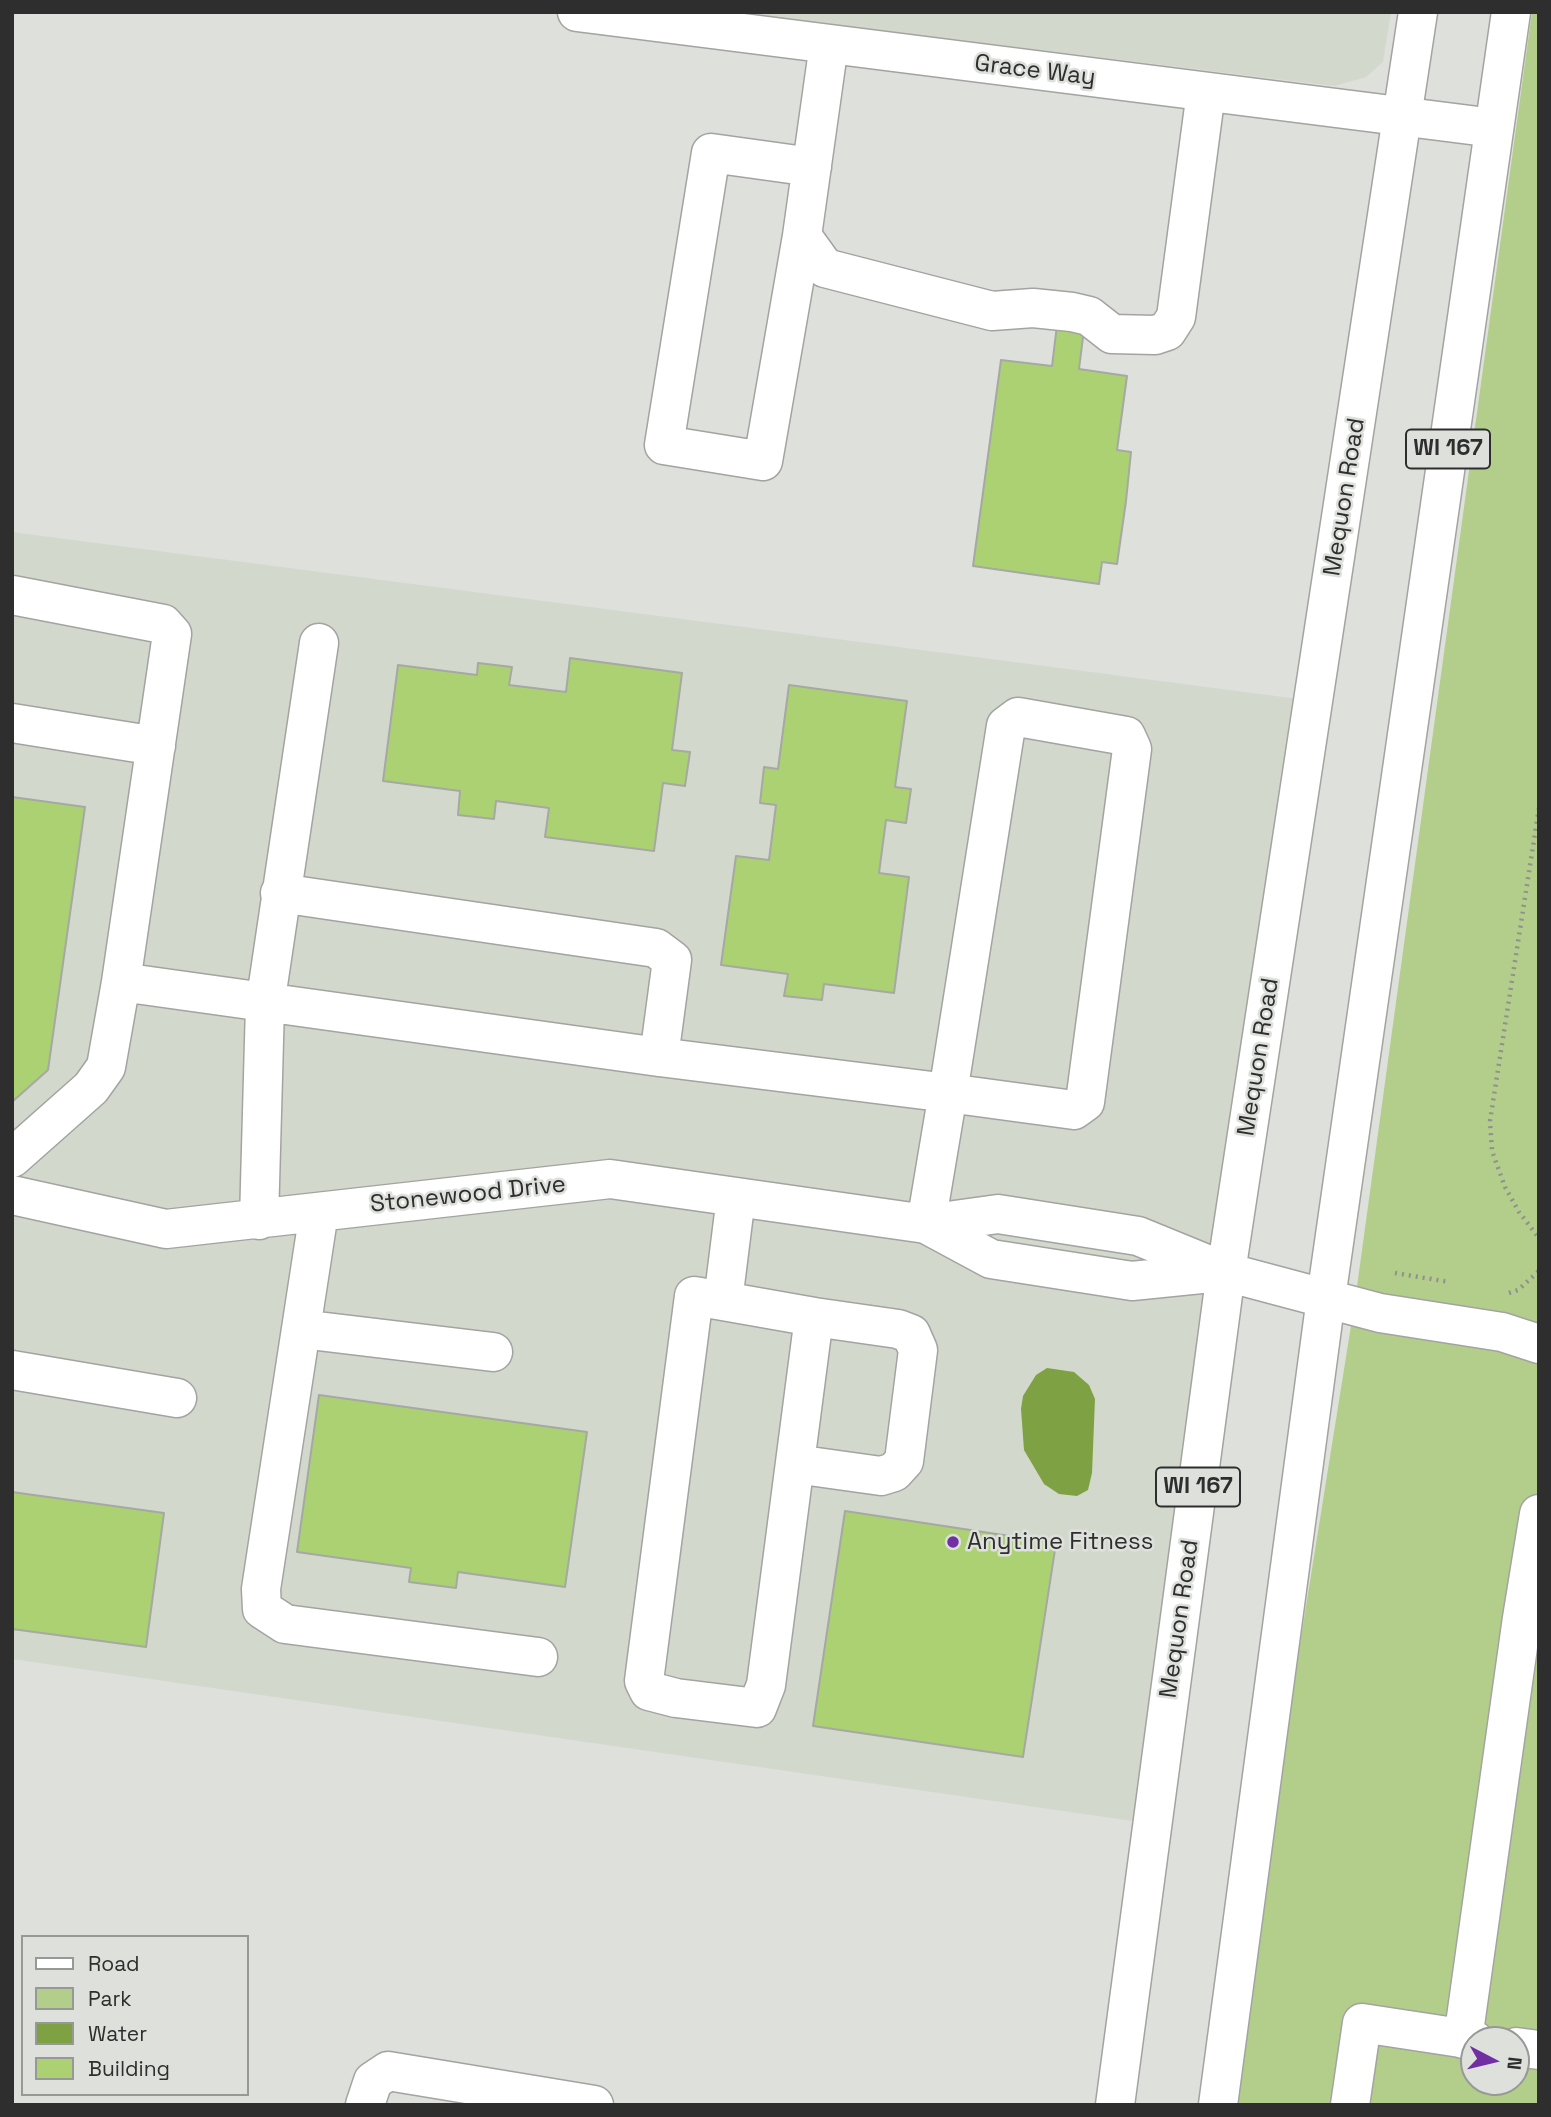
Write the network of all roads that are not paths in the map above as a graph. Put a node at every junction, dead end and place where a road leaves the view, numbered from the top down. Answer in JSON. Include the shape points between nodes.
{"nodes":[{"id":1,"x":577,"y":12,"type":"edge"},
{"id":2,"x":1418,"y":12,"type":"edge"},
{"id":3,"x":1511,"y":12,"type":"edge"},
{"id":4,"x":748,"y":23,"type":"edge"},
{"id":5,"x":830,"y":44,"type":"junction"},
{"id":6,"x":1206,"y":92,"type":"junction"},
{"id":7,"x":1403,"y":117,"type":"junction"},
{"id":8,"x":1494,"y":128,"type":"junction"},
{"id":9,"x":812,"y":167,"type":"junction"},
{"id":10,"x":802,"y":236,"type":"junction"},
{"id":11,"x":12,"y":595,"type":"edge"},
{"id":12,"x":318,"y":643,"type":"dead end"},
{"id":13,"x":12,"y":723,"type":"edge"},
{"id":14,"x":156,"y":746,"type":"junction"},
{"id":15,"x":280,"y":892,"type":"junction"},
{"id":16,"x":121,"y":982,"type":"junction"},
{"id":17,"x":265,"y":1004,"type":"junction"},
{"id":18,"x":659,"y":1057,"type":"junction"},
{"id":19,"x":948,"y":1093,"type":"junction"},
{"id":20,"x":12,"y":1158,"type":"edge"},
{"id":21,"x":12,"y":1195,"type":"edge"},
{"id":22,"x":736,"y":1197,"type":"junction"},
{"id":23,"x":319,"y":1212,"type":"junction"},
{"id":24,"x":259,"y":1220,"type":"junction"},
{"id":25,"x":926,"y":1224,"type":"junction"},
{"id":26,"x":1226,"y":1272,"type":"junction"},
{"id":27,"x":1326,"y":1298,"type":"junction"},
{"id":28,"x":723,"y":1301,"type":"junction"},
{"id":29,"x":814,"y":1317,"type":"junction"},
{"id":30,"x":301,"y":1329,"type":"junction"},
{"id":31,"x":1539,"y":1344,"type":"edge"},
{"id":32,"x":493,"y":1352,"type":"dead end"},
{"id":33,"x":12,"y":1370,"type":"edge"},
{"id":34,"x":177,"y":1398,"type":"dead end"},
{"id":35,"x":795,"y":1464,"type":"junction"},
{"id":36,"x":1539,"y":1514,"type":"edge"},
{"id":37,"x":1530,"y":1620,"type":"edge"},
{"id":38,"x":538,"y":1657,"type":"dead end"},
{"id":39,"x":1471,"y":2026,"type":"edge"},
{"id":40,"x":1460,"y":2038,"type":"edge"},
{"id":41,"x":365,"y":2105,"type":"edge"},
{"id":42,"x":594,"y":2105,"type":"edge"},
{"id":43,"x":1115,"y":2105,"type":"edge"},
{"id":44,"x":1218,"y":2105,"type":"edge"},
{"id":45,"x":1350,"y":2105,"type":"edge"}],
"edges":[{"from":1,"to":4,"type":"main road","name":"Grace Way"},
{"from":2,"to":7,"type":"main road","name":"Mequon Road","number":"WI 167"},
{"from":3,"to":8,"type":"main road","number":"WI 167"},
{"from":4,"to":5,"type":"main road","name":"Grace Way"},
{"from":5,"to":6,"type":"main road","name":"Grace Way"},
{"from":5,"to":9,"type":"main road"},
{"from":6,"to":7,"type":"main road","name":"Grace Way"},
{"from":6,"to":10,"type":"main road","via":[[1176,317],[1167,331],[1112,334],[1089,316],[1072,312],[1033,308],[992,311],[825,268]]},
{"from":7,"to":8,"type":"main road","name":"Grace Way"},
{"from":7,"to":26,"type":"main road","name":"Mequon Road","number":"WI 167"},
{"from":8,"to":27,"type":"main road","number":"WI 167"},
{"from":9,"to":10,"type":"main road"},
{"from":9,"to":10,"type":"main road","via":[[711,153],[664,445],[763,461]]},
{"from":11,"to":14,"type":"main road","via":[[163,624],[172,634]]},
{"from":12,"to":15,"type":"main road"},
{"from":13,"to":14,"type":"main road"},
{"from":14,"to":16,"type":"main road"},
{"from":15,"to":17,"type":"main road"},
{"from":15,"to":18,"type":"main road","via":[[656,948],[672,960]]},
{"from":16,"to":17,"type":"main road"},
{"from":16,"to":20,"type":"main road","via":[[106,1067],[91,1088]]},
{"from":17,"to":18,"type":"main road"},
{"from":17,"to":24,"type":"main road"},
{"from":18,"to":19,"type":"main road"},
{"from":19,"to":19,"type":"main road","via":[[1074,1110],[1085,1102],[1132,749],[1126,736],[1018,717],[1006,726]]},
{"from":19,"to":25,"type":"main road"},
{"from":21,"to":24,"type":"main road","name":"Stonewood Drive","via":[[166,1229]]},
{"from":22,"to":23,"type":"main road","name":"Stonewood Drive","via":[[610,1179]]},
{"from":22,"to":25,"type":"main road","name":"Stonewood Drive"},
{"from":22,"to":28,"type":"main road"},
{"from":23,"to":24,"type":"main road","name":"Stonewood Drive"},
{"from":23,"to":30,"type":"main road"},
{"from":25,"to":26,"type":"main road","name":"Stonewood Drive","via":[[991,1259],[1132,1281]]},
{"from":26,"to":27,"type":"main road","name":"Stonewood Drive"},
{"from":26,"to":43,"type":"main road","name":"Mequon Road","number":"WI 167"},
{"from":27,"to":31,"type":"main road","name":"Stonewood Drive","via":[[1380,1313],[1502,1332]]},
{"from":27,"to":44,"type":"main road","number":"WI 167"},
{"from":28,"to":29,"type":"main road"},
{"from":28,"to":35,"type":"main road","via":[[694,1296],[644,1681],[649,1691],[757,1708],[766,1685]]},
{"from":29,"to":35,"type":"main road"},
{"from":29,"to":35,"type":"main road","via":[[911,1334],[918,1350],[905,1461],[881,1476]]},
{"from":30,"to":32,"type":"main road"},
{"from":30,"to":38,"type":"main road","via":[[261,1589],[262,1609],[285,1624]]},
{"from":33,"to":34,"type":"main road"},
{"from":36,"to":37,"type":"main road"},
{"from":37,"to":39,"type":"main road"},
{"from":40,"to":45,"type":"main road","via":[[1362,2023]]},
{"from":41,"to":42,"type":"main road","via":[[373,2081],[388,2071]]}]}
